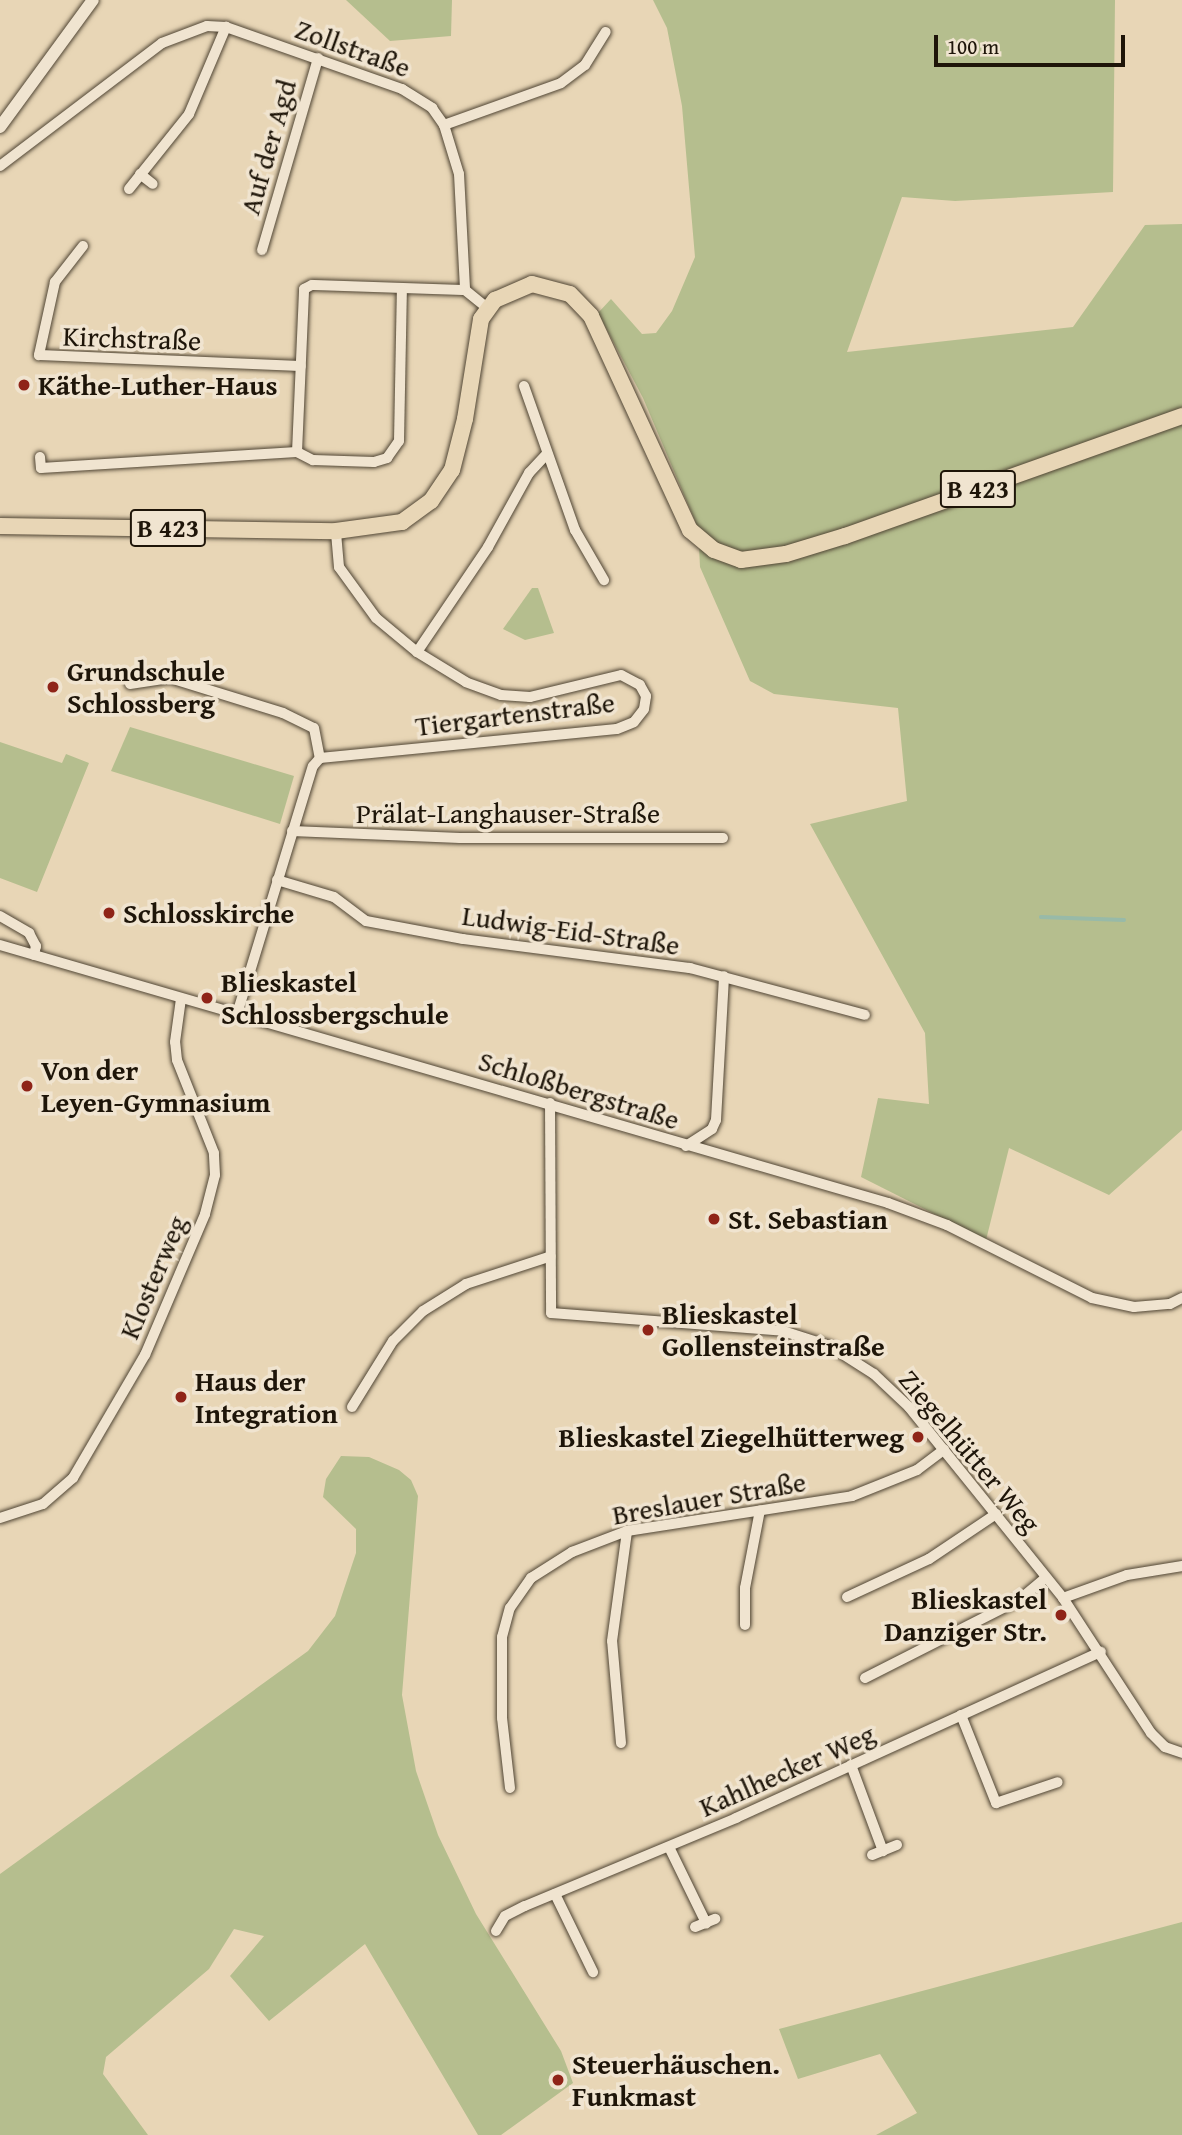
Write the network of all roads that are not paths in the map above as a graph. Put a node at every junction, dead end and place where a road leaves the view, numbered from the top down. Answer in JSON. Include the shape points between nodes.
{"nodes":[{"id":1,"x":93,"y":0,"type":"edge"},
{"id":2,"x":226,"y":27,"type":"junction"},
{"id":3,"x":606,"y":33,"type":"dead end"},
{"id":4,"x":318,"y":58,"type":"junction"},
{"id":5,"x":1,"y":123,"type":"edge"},
{"id":6,"x":444,"y":125,"type":"junction"},
{"id":7,"x":0,"y":166,"type":"edge"},
{"id":8,"x":140,"y":174,"type":"junction"},
{"id":9,"x":153,"y":184,"type":"dead end"},
{"id":10,"x":128,"y":189,"type":"dead end"},
{"id":11,"x":83,"y":246,"type":"dead end"},
{"id":12,"x":262,"y":250,"type":"dead end"},
{"id":13,"x":402,"y":290,"type":"junction"},
{"id":14,"x":465,"y":290,"type":"junction"},
{"id":15,"x":487,"y":308,"type":"junction"},
{"id":16,"x":301,"y":366,"type":"junction"},
{"id":17,"x":524,"y":386,"type":"dead end"},
{"id":18,"x":1182,"y":416,"type":"edge"},
{"id":19,"x":296,"y":452,"type":"junction"},
{"id":20,"x":546,"y":455,"type":"junction"},
{"id":21,"x":40,"y":457,"type":"dead end"},
{"id":22,"x":0,"y":526,"type":"edge"},
{"id":23,"x":336,"y":531,"type":"junction"},
{"id":24,"x":604,"y":580,"type":"dead end"},
{"id":25,"x":417,"y":652,"type":"junction"},
{"id":26,"x":130,"y":684,"type":"dead end"},
{"id":27,"x":320,"y":758,"type":"junction"},
{"id":28,"x":292,"y":831,"type":"junction"},
{"id":29,"x":723,"y":838,"type":"dead end"},
{"id":30,"x":277,"y":880,"type":"junction"},
{"id":31,"x":0,"y":916,"type":"edge"},
{"id":32,"x":0,"y":945,"type":"edge"},
{"id":33,"x":34,"y":955,"type":"junction"},
{"id":34,"x":724,"y":976,"type":"junction"},
{"id":35,"x":181,"y":999,"type":"junction"},
{"id":36,"x":237,"y":1014,"type":"junction"},
{"id":37,"x":864,"y":1015,"type":"dead end"},
{"id":38,"x":550,"y":1103,"type":"junction"},
{"id":39,"x":686,"y":1146,"type":"junction"},
{"id":40,"x":551,"y":1256,"type":"junction"},
{"id":41,"x":1182,"y":1297,"type":"edge"},
{"id":42,"x":352,"y":1408,"type":"dead end"},
{"id":43,"x":944,"y":1450,"type":"junction"},
{"id":44,"x":760,"y":1510,"type":"junction"},
{"id":45,"x":996,"y":1514,"type":"junction"},
{"id":46,"x":0,"y":1518,"type":"edge"},
{"id":47,"x":627,"y":1531,"type":"junction"},
{"id":48,"x":1182,"y":1566,"type":"edge"},
{"id":49,"x":1046,"y":1577,"type":"junction"},
{"id":50,"x":847,"y":1597,"type":"dead end"},
{"id":51,"x":1063,"y":1598,"type":"junction"},
{"id":52,"x":745,"y":1625,"type":"dead end"},
{"id":53,"x":1101,"y":1652,"type":"junction"},
{"id":54,"x":865,"y":1678,"type":"dead end"},
{"id":55,"x":961,"y":1715,"type":"junction"},
{"id":56,"x":621,"y":1743,"type":"dead end"},
{"id":57,"x":1182,"y":1753,"type":"edge"},
{"id":58,"x":851,"y":1765,"type":"junction"},
{"id":59,"x":1058,"y":1782,"type":"dead end"},
{"id":60,"x":510,"y":1788,"type":"dead end"},
{"id":61,"x":897,"y":1845,"type":"dead end"},
{"id":62,"x":669,"y":1847,"type":"junction"},
{"id":63,"x":555,"y":1894,"type":"junction"},
{"id":64,"x":705,"y":1923,"type":"dead end"},
{"id":65,"x":496,"y":1931,"type":"dead end"},
{"id":66,"x":593,"y":1972,"type":"dead end"}],
"edges":[{"from":1,"to":5,"type":"street"},
{"from":2,"to":4,"type":"street","name":"Zollstraße"},
{"from":2,"to":7,"type":"street","name":"Zollstraße","via":[[207,26],[162,43]]},
{"from":2,"to":8,"type":"street","via":[[189,114]]},
{"from":3,"to":6,"type":"street","via":[[585,65],[561,83]]},
{"from":4,"to":6,"type":"street","name":"Zollstraße","via":[[418,97]]},
{"from":4,"to":12,"type":"street","name":"Auf der Agd"},
{"from":6,"to":14,"type":"street","name":"Zollstraße","via":[[459,174]]},
{"from":8,"to":9,"type":"street"},
{"from":8,"to":10,"type":"street"},
{"from":11,"to":16,"type":"street","name":"Kirchstraße","via":[[55,282],[39,355]]},
{"from":13,"to":14,"type":"street"},
{"from":13,"to":16,"type":"street","via":[[312,285],[304,289]]},
{"from":13,"to":19,"type":"street","via":[[399,441],[395,451],[374,462],[313,460]]},
{"from":14,"to":15,"type":"street"},
{"from":15,"to":18,"type":"main road","number":"B 423","via":[[519,286],[558,288],[591,316],[690,530],[714,550],[741,560],[786,554],[845,536]]},
{"from":15,"to":23,"type":"main road","number":"B 423","via":[[475,336],[459,449],[443,487],[402,522]]},
{"from":16,"to":19,"type":"street"},
{"from":17,"to":20,"type":"street"},
{"from":19,"to":21,"type":"street","via":[[41,468]]},
{"from":20,"to":24,"type":"street","via":[[575,530]]},
{"from":20,"to":25,"type":"street","via":[[529,474],[488,547]]},
{"from":22,"to":23,"type":"main road","number":"B 423"},
{"from":23,"to":25,"type":"street","name":"Tiergartenstraße","via":[[340,567],[349,585],[376,618]]},
{"from":25,"to":27,"type":"street","name":"Tiergartenstraße","via":[[466,682],[516,696],[545,695],[621,674],[640,685],[644,709],[634,722],[617,729]]},
{"from":26,"to":27,"type":"street","via":[[170,678],[283,713],[314,728]]},
{"from":27,"to":28,"type":"street","via":[[313,766]]},
{"from":28,"to":29,"type":"street","name":"Prälat-Langhauser-Straße","via":[[460,838]]},
{"from":28,"to":30,"type":"street"},
{"from":30,"to":34,"type":"street","name":"Ludwig-Eid-Straße","via":[[334,897],[366,920],[463,939],[654,962]]},
{"from":30,"to":36,"type":"street"},
{"from":31,"to":33,"type":"street","via":[[29,933],[36,946]]},
{"from":32,"to":33,"type":"street","name":"Schloßbergstraße"},
{"from":33,"to":35,"type":"street","name":"Schloßbergstraße"},
{"from":34,"to":37,"type":"street","name":"Ludwig-Eid-Straße"},
{"from":34,"to":39,"type":"street","via":[[716,1120],[712,1129]]},
{"from":35,"to":36,"type":"street","name":"Schloßbergstraße"},
{"from":35,"to":46,"type":"street","name":"Klosterweg","via":[[177,1060],[214,1153],[215,1175],[205,1214],[145,1355],[73,1478],[43,1504]]},
{"from":36,"to":38,"type":"street","name":"Schloßbergstraße"},
{"from":38,"to":39,"type":"street","name":"Schloßbergstraße"},
{"from":38,"to":40,"type":"street"},
{"from":39,"to":41,"type":"street","name":"Schloßbergstraße","via":[[915,1212],[1064,1288],[1134,1307],[1170,1304]]},
{"from":40,"to":42,"type":"street","via":[[466,1284],[424,1311],[393,1341]]},
{"from":40,"to":43,"type":"street","name":"Ziegelhütter Weg","via":[[551,1313],[757,1327],[808,1337],[874,1374]]},
{"from":43,"to":44,"type":"street","name":"Breslauer Straße","via":[[917,1470],[852,1496]]},
{"from":43,"to":45,"type":"street","name":"Ziegelhütter Weg"},
{"from":44,"to":47,"type":"street","name":"Breslauer Straße"},
{"from":44,"to":52,"type":"street","via":[[745,1588]]},
{"from":45,"to":49,"type":"street","name":"Ziegelhütter Weg"},
{"from":45,"to":50,"type":"street","via":[[929,1559]]},
{"from":47,"to":56,"type":"street","via":[[612,1641]]},
{"from":47,"to":60,"type":"street","name":"Breslauer Straße","via":[[549,1566],[531,1578],[510,1608],[502,1637],[500,1674]]},
{"from":48,"to":51,"type":"street","via":[[1127,1575]]},
{"from":49,"to":51,"type":"street","name":"Ziegelhütter Weg"},
{"from":49,"to":54,"type":"street","via":[[1019,1600]]},
{"from":51,"to":53,"type":"street","name":"Ziegelhütter Weg"},
{"from":53,"to":55,"type":"street","name":"Kahlhecker Weg"},
{"from":53,"to":57,"type":"street","name":"Ziegelhütter Weg","via":[[1151,1733],[1165,1747]]},
{"from":55,"to":58,"type":"street","name":"Kahlhecker Weg"},
{"from":55,"to":59,"type":"street","via":[[996,1802]]},
{"from":58,"to":61,"type":"street","via":[[878,1853]]},
{"from":58,"to":62,"type":"street","name":"Kahlhecker Weg"},
{"from":62,"to":63,"type":"street","name":"Kahlhecker Weg"},
{"from":62,"to":64,"type":"street"},
{"from":63,"to":65,"type":"street","name":"Kahlhecker Weg","via":[[505,1916]]},
{"from":63,"to":66,"type":"street"}]}
